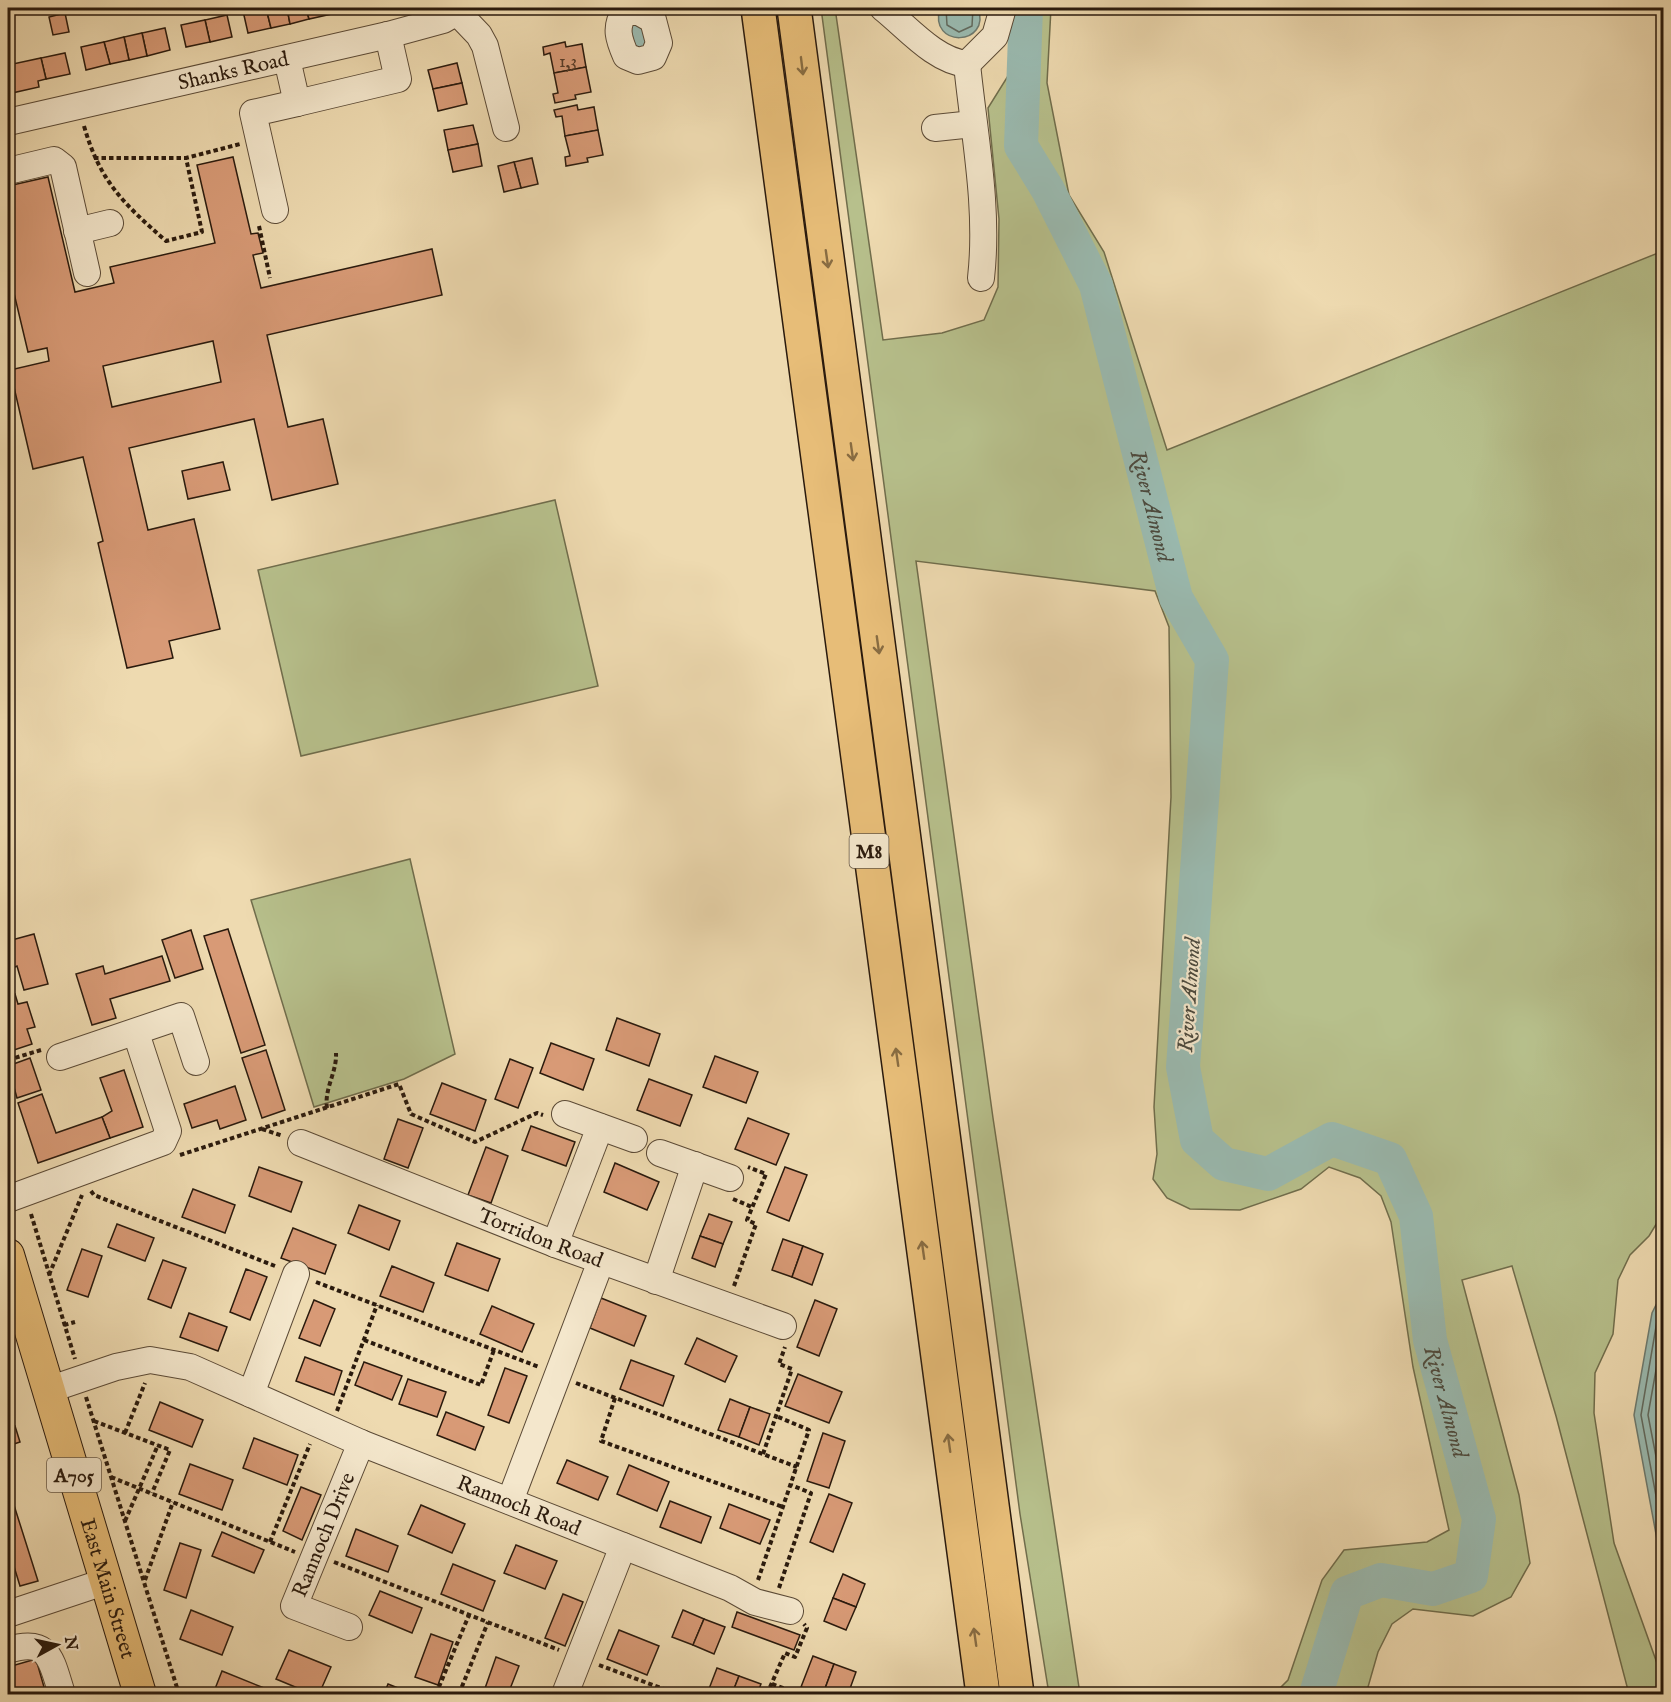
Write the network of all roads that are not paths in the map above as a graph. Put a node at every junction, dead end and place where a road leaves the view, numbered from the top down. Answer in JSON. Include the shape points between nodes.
{"nodes":[{"id":1,"x":758,"y":8,"type":"edge"},
{"id":2,"x":794,"y":8,"type":"edge"},
{"id":3,"x":883,"y":8,"type":"edge"},
{"id":4,"x":1003,"y":8,"type":"edge"},
{"id":5,"x":458,"y":10,"type":"edge"},
{"id":6,"x":388,"y":35,"type":"junction"},
{"id":7,"x":287,"y":59,"type":"junction"},
{"id":8,"x":967,"y":64,"type":"junction"},
{"id":9,"x":297,"y":103,"type":"junction"},
{"id":10,"x":8,"y":122,"type":"edge"},
{"id":11,"x":973,"y":124,"type":"junction"},
{"id":12,"x":506,"y":128,"type":"dead end"},
{"id":13,"x":935,"y":128,"type":"dead end"},
{"id":14,"x":8,"y":171,"type":"edge"},
{"id":15,"x":275,"y":210,"type":"dead end"},
{"id":16,"x":110,"y":223,"type":"dead end"},
{"id":17,"x":77,"y":231,"type":"junction"},
{"id":18,"x":87,"y":273,"type":"dead end"},
{"id":19,"x":981,"y":278,"type":"dead end"},
{"id":20,"x":136,"y":1033,"type":"junction"},
{"id":21,"x":60,"y":1057,"type":"road end"},
{"id":22,"x":196,"y":1062,"type":"dead end"},
{"id":23,"x":565,"y":1114,"type":"road end"},
{"id":24,"x":600,"y":1127,"type":"junction"},
{"id":25,"x":634,"y":1139,"type":"dead end"},
{"id":26,"x":301,"y":1143,"type":"dead end"},
{"id":27,"x":660,"y":1153,"type":"dead end"},
{"id":28,"x":695,"y":1165,"type":"junction"},
{"id":29,"x":738,"y":1172,"type":"road end"},
{"id":30,"x":16,"y":1196,"type":"edge"},
{"id":31,"x":555,"y":1244,"type":"junction"},
{"id":32,"x":601,"y":1261,"type":"junction"},
{"id":33,"x":10,"y":1274,"type":"edge"},
{"id":34,"x":296,"y":1274,"type":"dead end"},
{"id":35,"x":656,"y":1281,"type":"junction"},
{"id":36,"x":783,"y":1326,"type":"road end"},
{"id":37,"x":48,"y":1390,"type":"junction"},
{"id":38,"x":251,"y":1394,"type":"junction"},
{"id":39,"x":362,"y":1443,"type":"junction"},
{"id":40,"x":510,"y":1502,"type":"junction"},
{"id":41,"x":623,"y":1546,"type":"junction"},
{"id":42,"x":101,"y":1583,"type":"junction"},
{"id":43,"x":771,"y":1606,"type":"road end"},
{"id":44,"x":8,"y":1614,"type":"edge"},
{"id":45,"x":350,"y":1627,"type":"dead end"},
{"id":46,"x":8,"y":1650,"type":"edge"},
{"id":47,"x":138,"y":1687,"type":"edge"},
{"id":48,"x":63,"y":1695,"type":"edge"},
{"id":49,"x":565,"y":1695,"type":"edge"},
{"id":50,"x":982,"y":1695,"type":"edge"},
{"id":51,"x":1017,"y":1695,"type":"edge"}],
"edges":[{"from":50,"to":1,"type":"highway","number":"M8","one_way":true},
{"from":2,"to":51,"type":"highway","number":"M8","one_way":true},
{"from":3,"to":8,"type":"street","via":[[935,51],[956,63]]},
{"from":4,"to":8,"type":"street","via":[[995,36]]},
{"from":5,"to":6,"type":"street","name":"Shanks Road","via":[[443,20]]},
{"from":5,"to":12,"type":"street","via":[[479,35],[505,85]]},
{"from":6,"to":7,"type":"street","name":"Shanks Road"},
{"from":6,"to":9,"type":"street","via":[[398,79]]},
{"from":7,"to":9,"type":"street"},
{"from":7,"to":10,"type":"street","name":"Shanks Road"},
{"from":8,"to":11,"type":"street"},
{"from":9,"to":15,"type":"street","via":[[253,113]]},
{"from":11,"to":13,"type":"street"},
{"from":11,"to":19,"type":"street","via":[[985,246]]},
{"from":14,"to":17,"type":"street","via":[[54,160],[63,167]]},
{"from":16,"to":17,"type":"street"},
{"from":17,"to":18,"type":"street"},
{"from":20,"to":21,"type":"street"},
{"from":20,"to":22,"type":"street","via":[[182,1016]]},
{"from":20,"to":30,"type":"street","via":[[168,1131],[163,1142]]},
{"from":23,"to":24,"type":"street"},
{"from":24,"to":25,"type":"street"},
{"from":24,"to":31,"type":"street"},
{"from":26,"to":31,"type":"street","name":"Torridon Road"},
{"from":27,"to":28,"type":"street"},
{"from":28,"to":29,"type":"street"},
{"from":28,"to":35,"type":"street"},
{"from":31,"to":32,"type":"street","name":"Torridon Road"},
{"from":32,"to":35,"type":"street","name":"Torridon Road"},
{"from":32,"to":40,"type":"street"},
{"from":33,"to":37,"type":"main road","name":"East Main Street","number":"A705"},
{"from":34,"to":38,"type":"street"},
{"from":35,"to":36,"type":"street","name":"Torridon Road"},
{"from":37,"to":38,"type":"street","name":"Rannoch Road","via":[[116,1367],[154,1361],[190,1367]]},
{"from":37,"to":42,"type":"main road","name":"East Main Street","number":"A705"},
{"from":38,"to":39,"type":"street","name":"Rannoch Road"},
{"from":39,"to":40,"type":"street","name":"Rannoch Road"},
{"from":39,"to":45,"type":"street","name":"Rannoch Drive","via":[[294,1606]]},
{"from":40,"to":41,"type":"street","name":"Rannoch Road"},
{"from":41,"to":43,"type":"street","name":"Rannoch Road"},
{"from":41,"to":49,"type":"street"},
{"from":42,"to":44,"type":"street"},
{"from":42,"to":47,"type":"main road","name":"East Main Street","number":"A705"},
{"from":46,"to":48,"type":"street","via":[[27,1644],[41,1649],[51,1661]]}]}
